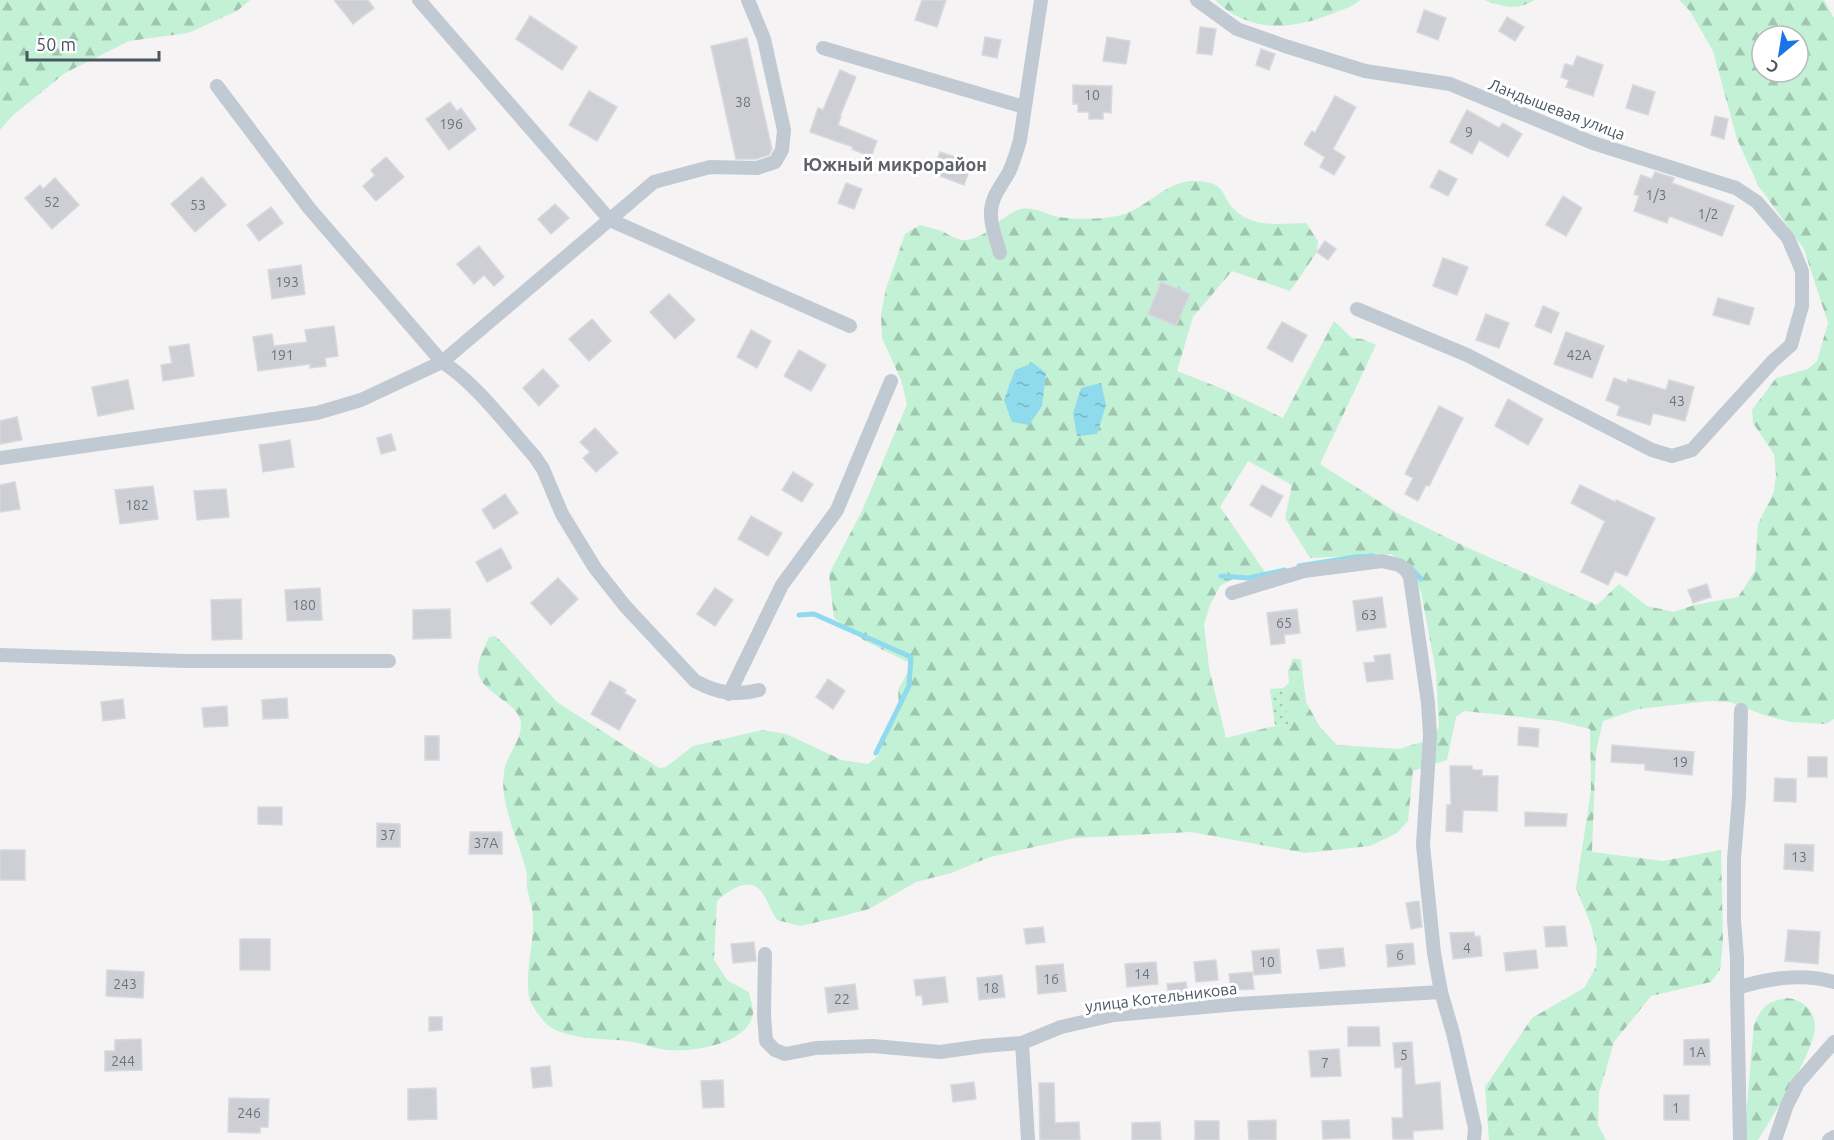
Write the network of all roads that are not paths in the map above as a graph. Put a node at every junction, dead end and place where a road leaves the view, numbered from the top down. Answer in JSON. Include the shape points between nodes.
{"nodes":[{"id":1,"x":419,"y":0,"type":"edge"},
{"id":2,"x":748,"y":0,"type":"edge"},
{"id":3,"x":1041,"y":0,"type":"edge"},
{"id":4,"x":1197,"y":0,"type":"edge"},
{"id":5,"x":823,"y":48,"type":"dead end"},
{"id":6,"x":217,"y":86,"type":"dead end"},
{"id":7,"x":1024,"y":107,"type":"junction"},
{"id":8,"x":610,"y":220,"type":"junction"},
{"id":9,"x":1000,"y":253,"type":"dead end"},
{"id":10,"x":1357,"y":309,"type":"dead end"},
{"id":11,"x":850,"y":326,"type":"dead end"},
{"id":12,"x":442,"y":362,"type":"junction"},
{"id":13,"x":891,"y":381,"type":"dead end"},
{"id":14,"x":0,"y":458,"type":"edge"},
{"id":15,"x":1232,"y":593,"type":"dead end"},
{"id":16,"x":0,"y":654,"type":"edge"},
{"id":17,"x":389,"y":661,"type":"dead end"},
{"id":18,"x":759,"y":690,"type":"dead end"},
{"id":19,"x":729,"y":694,"type":"junction"},
{"id":20,"x":1741,"y":711,"type":"dead end"},
{"id":21,"x":765,"y":954,"type":"dead end"},
{"id":22,"x":1834,"y":982,"type":"edge"},
{"id":23,"x":1737,"y":988,"type":"junction"},
{"id":24,"x":1441,"y":992,"type":"junction"},
{"id":25,"x":1834,"y":1042,"type":"edge"},
{"id":26,"x":1022,"y":1043,"type":"junction"},
{"id":27,"x":1834,"y":1137,"type":"edge"},
{"id":28,"x":1028,"y":1140,"type":"edge"},
{"id":29,"x":1474,"y":1140,"type":"edge"},
{"id":30,"x":1740,"y":1140,"type":"edge"},
{"id":31,"x":1775,"y":1140,"type":"edge"},
{"id":32,"x":1829,"y":1140,"type":"edge"}],
"edges":[{"from":1,"to":8,"type":"street"},
{"from":2,"to":8,"type":"street","via":[[764,39],[784,130],[779,156],[775,162],[757,168],[710,167],[654,182]]},
{"from":3,"to":7,"type":"street"},
{"from":4,"to":10,"type":"street","name":"Ландышевая улица","via":[[1237,29],[1285,46],[1365,71],[1450,84],[1593,144],[1736,188],[1757,202],[1788,238],[1802,271],[1802,306],[1791,345],[1692,450],[1672,456],[1652,450],[1467,355]]},
{"from":5,"to":7,"type":"street"},
{"from":6,"to":12,"type":"street","via":[[309,208]]},
{"from":7,"to":9,"type":"street","via":[[1015,158],[991,203],[990,219]]},
{"from":8,"to":11,"type":"street"},
{"from":8,"to":12,"type":"street"},
{"from":12,"to":14,"type":"street","via":[[361,400],[317,413]]},
{"from":12,"to":19,"type":"street","via":[[468,382],[535,457],[562,514],[595,568],[625,606],[687,674],[710,690]]},
{"from":13,"to":19,"type":"street","via":[[837,510],[782,585]]},
{"from":15,"to":24,"type":"street","via":[[1304,571],[1382,561],[1406,570],[1428,702],[1430,736],[1423,845]]},
{"from":16,"to":17,"type":"street","via":[[186,661]]},
{"from":18,"to":19,"type":"street"},
{"from":20,"to":23,"type":"street","via":[[1734,869]]},
{"from":21,"to":26,"type":"street","name":"улица Котельникова","via":[[766,1041],[785,1054],[816,1048],[873,1046],[939,1052]]},
{"from":22,"to":23,"type":"street","via":[[1771,978]]},
{"from":23,"to":30,"type":"street"},
{"from":24,"to":26,"type":"street","name":"улица Котельникова","via":[[1114,1016],[1061,1027]]},
{"from":24,"to":29,"type":"street","via":[[1463,1074]]},
{"from":25,"to":31,"type":"street","via":[[1798,1083]]},
{"from":26,"to":28,"type":"street"},
{"from":27,"to":32,"type":"street"}]}
